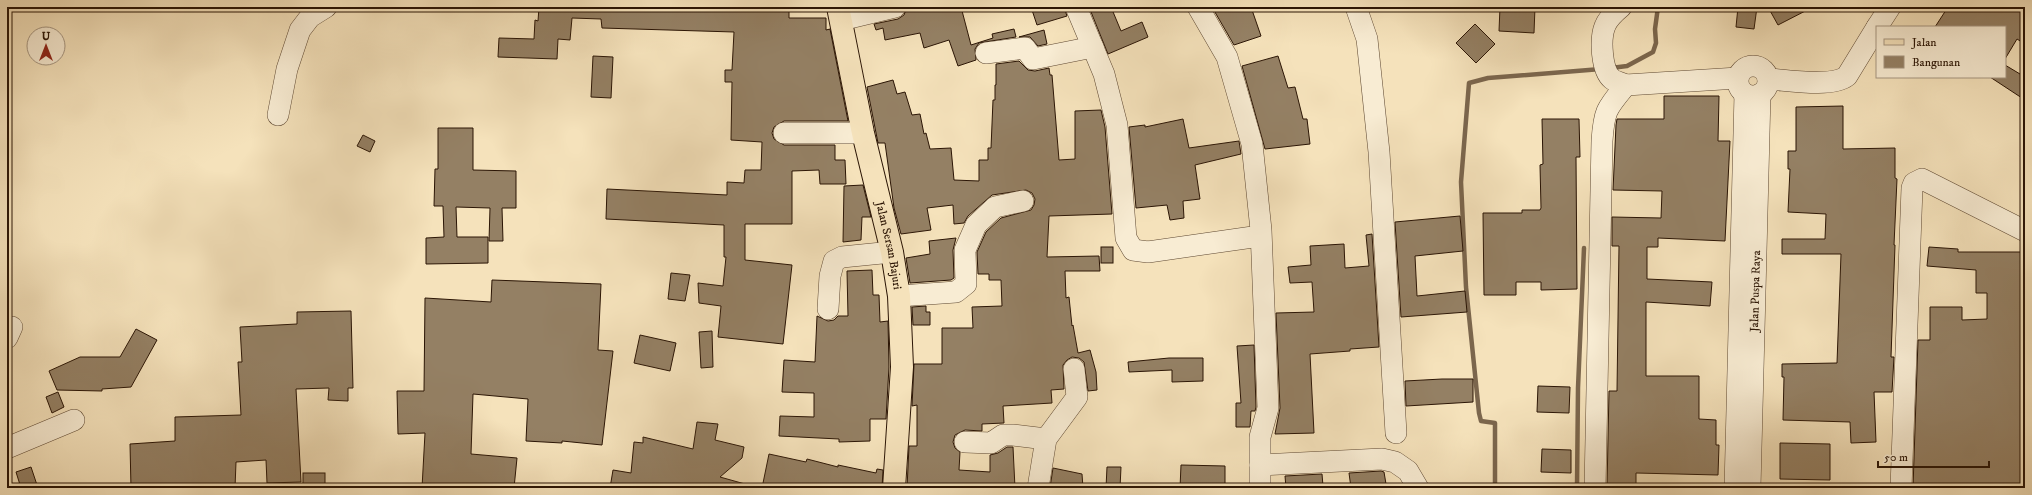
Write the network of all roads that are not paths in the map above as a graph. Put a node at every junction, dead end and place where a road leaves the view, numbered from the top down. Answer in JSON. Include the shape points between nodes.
{"nodes":[{"id":1,"x":326,"y":7,"type":"edge"},
{"id":2,"x":895,"y":7,"type":"edge"},
{"id":3,"x":1076,"y":7,"type":"edge"},
{"id":4,"x":1198,"y":7,"type":"edge"},
{"id":5,"x":1356,"y":7,"type":"edge"},
{"id":6,"x":1621,"y":7,"type":"edge"},
{"id":7,"x":1890,"y":7,"type":"edge"},
{"id":8,"x":839,"y":13,"type":"edge"},
{"id":9,"x":1878,"y":26,"type":"edge"},
{"id":10,"x":1876,"y":29,"type":"edge"},
{"id":11,"x":1093,"y":47,"type":"junction"},
{"id":12,"x":986,"y":53,"type":"dead end"},
{"id":13,"x":1626,"y":85,"type":"junction"},
{"id":14,"x":1753,"y":86,"type":"junction"},
{"id":15,"x":278,"y":115,"type":"dead end"},
{"id":16,"x":784,"y":133,"type":"dead end"},
{"id":17,"x":863,"y":133,"type":"junction"},
{"id":18,"x":1023,"y":201,"type":"dead end"},
{"id":19,"x":2025,"y":231,"type":"edge"},
{"id":20,"x":1260,"y":236,"type":"junction"},
{"id":21,"x":892,"y":252,"type":"junction"},
{"id":22,"x":899,"y":296,"type":"junction"},
{"id":23,"x":828,"y":309,"type":"dead end"},
{"id":24,"x":1074,"y":369,"type":"dead end"},
{"id":25,"x":74,"y":420,"type":"dead end"},
{"id":26,"x":1396,"y":432,"type":"dead end"},
{"id":27,"x":1046,"y":439,"type":"junction"},
{"id":28,"x":965,"y":442,"type":"dead end"},
{"id":29,"x":7,"y":448,"type":"edge"},
{"id":30,"x":1260,"y":465,"type":"junction"},
{"id":31,"x":894,"y":488,"type":"edge"},
{"id":32,"x":1038,"y":488,"type":"edge"},
{"id":33,"x":1260,"y":488,"type":"edge"},
{"id":34,"x":1418,"y":488,"type":"edge"},
{"id":35,"x":1595,"y":488,"type":"edge"},
{"id":36,"x":1735,"y":488,"type":"edge"},
{"id":37,"x":1750,"y":488,"type":"edge"},
{"id":38,"x":1901,"y":488,"type":"edge"}],
"edges":[{"from":1,"to":15,"type":"street","via":[[310,17],[300,30]]},
{"from":2,"to":8,"type":"street"},
{"from":3,"to":11,"type":"street"},
{"from":4,"to":20,"type":"street","via":[[1227,57],[1249,131]]},
{"from":5,"to":26,"type":"street","via":[[1367,39],[1379,152]]},
{"from":6,"to":13,"type":"street","via":[[1614,12],[1605,26],[1601,50],[1606,70],[1612,79]]},
{"from":7,"to":9,"type":"street"},
{"from":8,"to":17,"type":"main road","name":"Jalan Sersan Bajuri"},
{"from":10,"to":14,"type":"street","via":[[1842,80]]},
{"from":11,"to":12,"type":"street","via":[[1033,59],[1025,48]]},
{"from":11,"to":20,"type":"street","via":[[1106,81],[1117,125],[1126,238],[1133,250],[1148,252]]},
{"from":13,"to":14,"type":"street"},
{"from":13,"to":35,"type":"street","via":[[1608,108],[1602,141]]},
{"from":14,"to":36,"type":"street","name":"Jalan Puspa Raya"},
{"from":14,"to":37,"type":"street","name":"Jalan Puspa Raya"},
{"from":16,"to":17,"type":"street"},
{"from":17,"to":21,"type":"main road","name":"Jalan Sersan Bajuri"},
{"from":18,"to":22,"type":"street","via":[[995,206],[976,225],[965,250],[966,284],[956,292]]},
{"from":19,"to":38,"type":"street","via":[[1922,178],[1914,183]]},
{"from":20,"to":30,"type":"street","via":[[1268,408],[1260,437]]},
{"from":21,"to":22,"type":"main road","name":"Jalan Sersan Bajuri"},
{"from":21,"to":23,"type":"street","via":[[842,257],[834,261],[830,276]]},
{"from":22,"to":31,"type":"main road","name":"Jalan Sersan Bajuri","via":[[902,367]]},
{"from":24,"to":27,"type":"street","via":[[1077,397]]},
{"from":25,"to":29,"type":"street"},
{"from":27,"to":28,"type":"street","via":[[1008,435],[991,443]]},
{"from":27,"to":32,"type":"street"},
{"from":30,"to":33,"type":"street"},
{"from":30,"to":34,"type":"street","via":[[1382,459],[1395,462],[1408,471]]}]}
